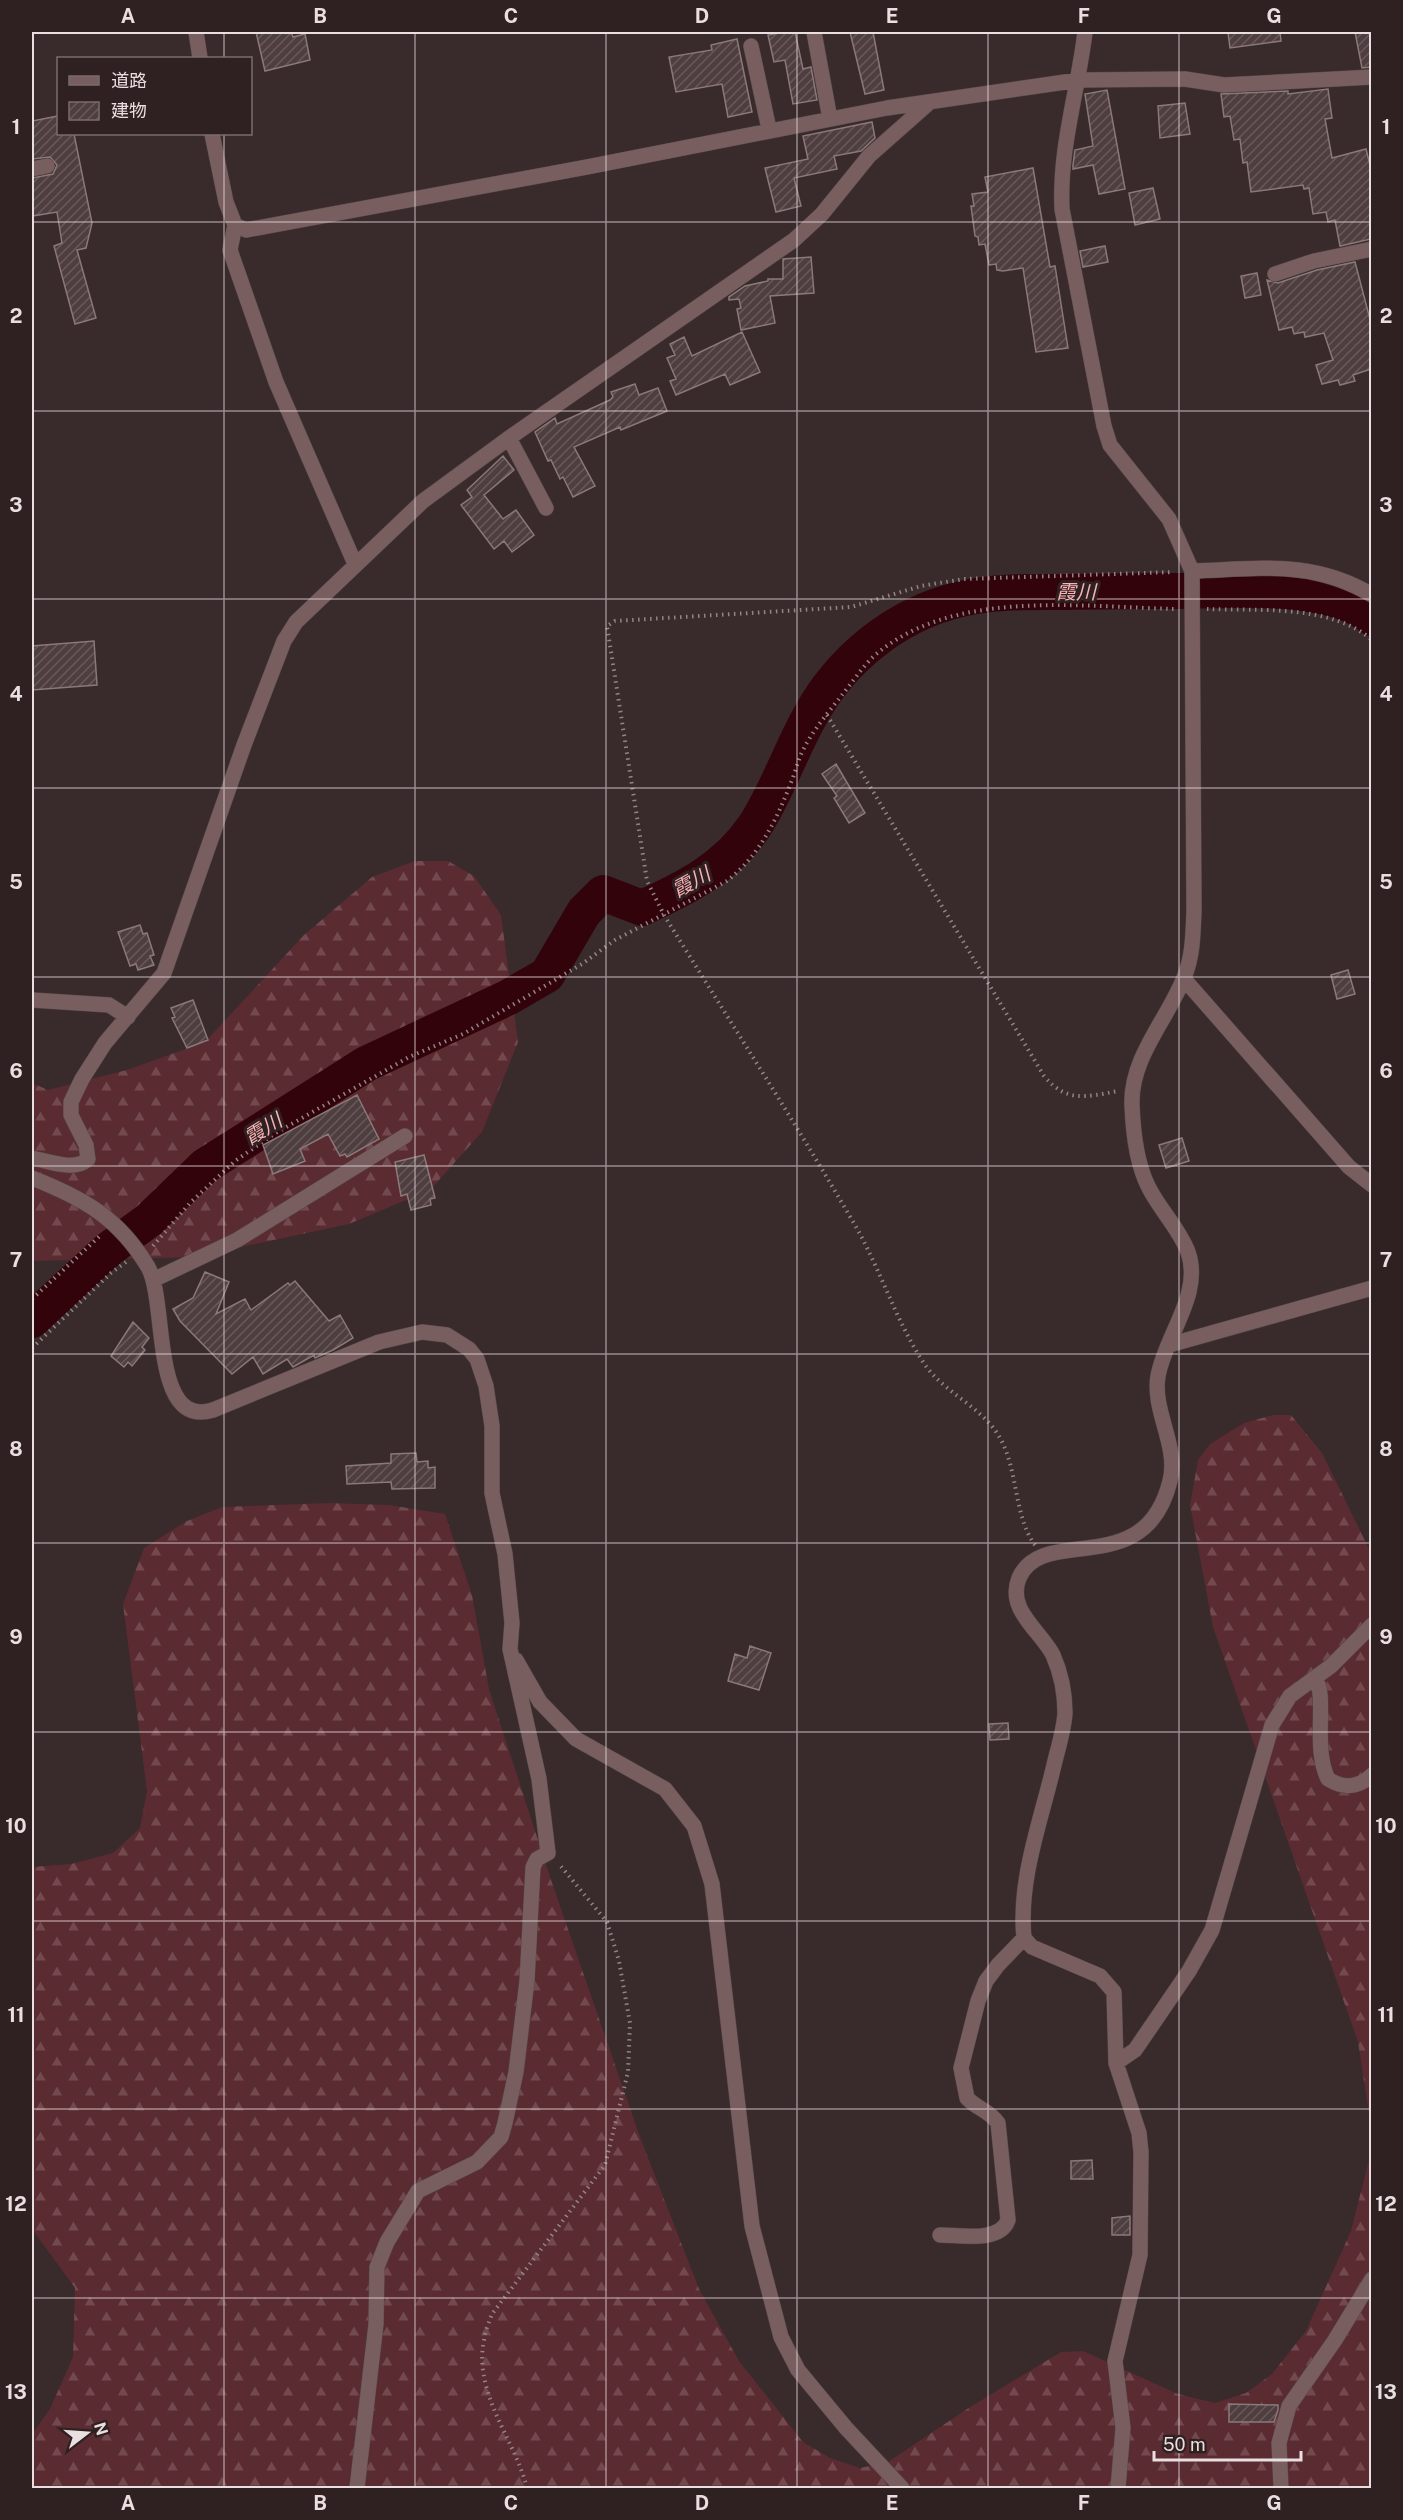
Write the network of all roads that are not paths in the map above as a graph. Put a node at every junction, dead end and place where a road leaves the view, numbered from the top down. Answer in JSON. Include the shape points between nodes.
{"nodes":[{"id":1,"x":196,"y":32,"type":"edge"},
{"id":2,"x":813,"y":32,"type":"edge"},
{"id":3,"x":1084,"y":32,"type":"edge"},
{"id":4,"x":752,"y":46,"type":"dead end"},
{"id":5,"x":200,"y":57,"type":"edge"},
{"id":6,"x":1371,"y":77,"type":"edge"},
{"id":7,"x":1079,"y":80,"type":"junction"},
{"id":8,"x":930,"y":102,"type":"junction"},
{"id":9,"x":830,"y":119,"type":"junction"},
{"id":10,"x":769,"y":129,"type":"junction"},
{"id":11,"x":212,"y":135,"type":"edge"},
{"id":12,"x":235,"y":225,"type":"junction"},
{"id":13,"x":1371,"y":249,"type":"edge"},
{"id":14,"x":1275,"y":274,"type":"dead end"},
{"id":15,"x":509,"y":438,"type":"junction"},
{"id":16,"x":546,"y":508,"type":"dead end"},
{"id":17,"x":356,"y":564,"type":"junction"},
{"id":18,"x":1193,"y":575,"type":"junction"},
{"id":19,"x":1371,"y":595,"type":"edge"},
{"id":20,"x":1184,"y":979,"type":"junction"},
{"id":21,"x":32,"y":1000,"type":"edge"},
{"id":22,"x":128,"y":1017,"type":"junction"},
{"id":23,"x":405,"y":1136,"type":"dead end"},
{"id":24,"x":32,"y":1158,"type":"edge"},
{"id":25,"x":32,"y":1178,"type":"edge"},
{"id":26,"x":1371,"y":1185,"type":"edge"},
{"id":27,"x":153,"y":1280,"type":"junction"},
{"id":28,"x":1371,"y":1288,"type":"edge"},
{"id":29,"x":1168,"y":1345,"type":"junction"},
{"id":30,"x":1371,"y":1624,"type":"edge"},
{"id":31,"x":510,"y":1649,"type":"junction"},
{"id":32,"x":1315,"y":1678,"type":"junction"},
{"id":33,"x":1371,"y":1775,"type":"edge"},
{"id":34,"x":1024,"y":1938,"type":"junction"},
{"id":35,"x":1116,"y":2063,"type":"junction"},
{"id":36,"x":940,"y":2235,"type":"dead end"},
{"id":37,"x":1371,"y":2279,"type":"edge"},
{"id":38,"x":357,"y":2488,"type":"edge"},
{"id":39,"x":902,"y":2488,"type":"edge"},
{"id":40,"x":1118,"y":2488,"type":"edge"},
{"id":41,"x":1281,"y":2488,"type":"edge"}],
"edges":[{"from":1,"to":5,"type":"street"},
{"from":2,"to":9,"type":"street"},
{"from":3,"to":7,"type":"street"},
{"from":4,"to":10,"type":"street"},
{"from":6,"to":7,"type":"street","via":[[1224,85],[1185,79]]},
{"from":7,"to":8,"type":"street"},
{"from":7,"to":18,"type":"street","via":[[1060,181],[1062,209],[1104,426],[1110,445],[1169,519]]},
{"from":8,"to":9,"type":"street"},
{"from":8,"to":15,"type":"street","via":[[869,156],[822,214],[794,240]]},
{"from":9,"to":10,"type":"street"},
{"from":10,"to":12,"type":"street","via":[[328,216],[246,230]]},
{"from":11,"to":12,"type":"street","via":[[226,202]]},
{"from":12,"to":17,"type":"street","via":[[230,250],[268,360]]},
{"from":13,"to":14,"type":"street"},
{"from":15,"to":16,"type":"street"},
{"from":15,"to":17,"type":"street","via":[[423,501]]},
{"from":17,"to":22,"type":"street","via":[[311,606],[284,641],[164,973]]},
{"from":18,"to":19,"type":"street","via":[[1309,570],[1345,580]]},
{"from":18,"to":20,"type":"street","via":[[1194,911],[1191,960]]},
{"from":20,"to":26,"type":"street","via":[[1349,1167]]},
{"from":20,"to":29,"type":"street","via":[[1157,1028],[1133,1088],[1132,1103],[1139,1162],[1148,1185],[1188,1252],[1191,1268],[1190,1289]]},
{"from":21,"to":22,"type":"street","via":[[109,1005]]},
{"from":22,"to":24,"type":"street","via":[[99,1052],[71,1102],[71,1115],[86,1145],[88,1159],[71,1166]]},
{"from":23,"to":27,"type":"street","via":[[237,1240]]},
{"from":25,"to":27,"type":"street","via":[[78,1197],[116,1226]]},
{"from":27,"to":31,"type":"street","via":[[167,1376],[176,1400],[191,1412],[213,1410],[379,1342],[422,1332],[447,1335],[470,1349],[486,1386],[492,1426],[492,1493],[505,1554],[512,1623]]},
{"from":28,"to":29,"type":"street"},
{"from":29,"to":34,"type":"street","via":[[1158,1377],[1172,1474],[1164,1503],[1144,1529],[1130,1537],[1112,1545],[1042,1555],[1020,1577],[1019,1607],[1060,1671],[1065,1713],[1023,1894]]},
{"from":30,"to":32,"type":"street"},
{"from":31,"to":38,"type":"street","via":[[539,1779],[548,1854],[537,1859],[533,1867],[527,1981],[516,2072],[501,2137],[477,2162],[418,2191],[387,2242],[377,2267],[376,2324]]},
{"from":31,"to":39,"type":"street","via":[[540,1702],[576,1739],[665,1789],[694,1826],[712,1884],[753,2226],[781,2337],[798,2370]]},
{"from":32,"to":33,"type":"street","via":[[1320,1690],[1319,1744],[1328,1779],[1345,1787]]},
{"from":32,"to":35,"type":"street","via":[[1290,1696],[1272,1725],[1205,1946],[1135,2050]]},
{"from":34,"to":35,"type":"street","via":[[1032,1947],[1108,1982],[1116,2004]]},
{"from":34,"to":36,"type":"street","via":[[986,1981],[961,2068],[967,2098],[988,2111],[998,2123],[1006,2228],[997,2233]]},
{"from":35,"to":40,"type":"street","via":[[1139,2133],[1142,2207],[1140,2255],[1115,2361],[1122,2418]]},
{"from":37,"to":41,"type":"street","via":[[1289,2406],[1279,2443]]}]}
